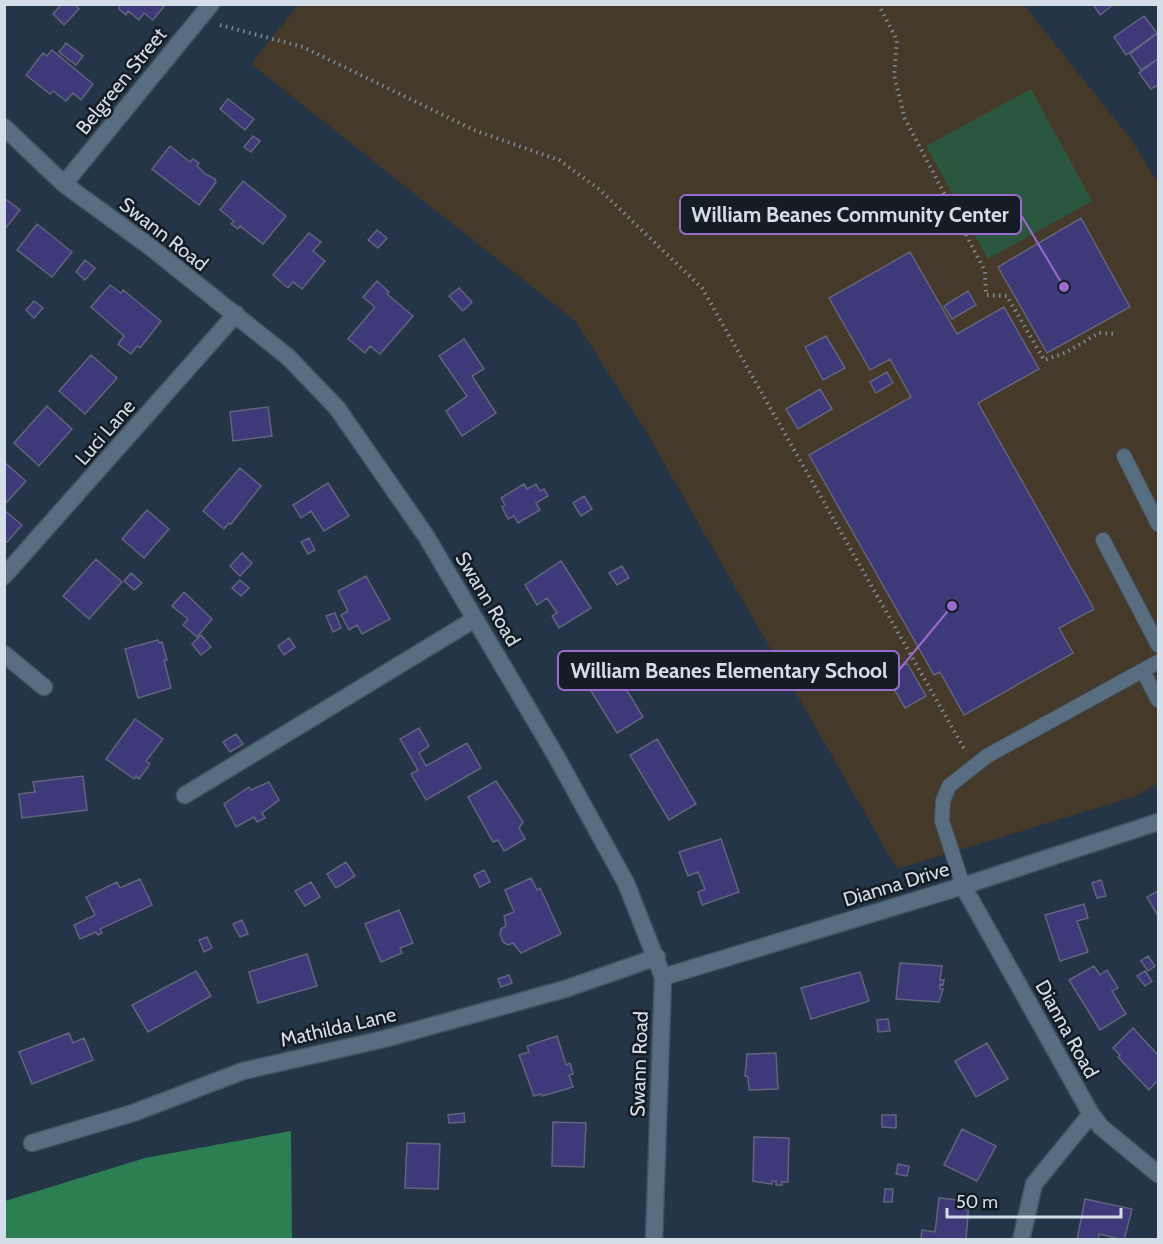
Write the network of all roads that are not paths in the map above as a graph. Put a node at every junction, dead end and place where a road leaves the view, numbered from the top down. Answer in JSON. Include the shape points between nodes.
{"nodes":[{"id":1,"x":210,"y":4,"type":"edge"},
{"id":2,"x":4,"y":127,"type":"edge"},
{"id":3,"x":64,"y":184,"type":"junction"},
{"id":4,"x":236,"y":314,"type":"junction"},
{"id":5,"x":1124,"y":456,"type":"dead end"},
{"id":6,"x":1158,"y":524,"type":"edge"},
{"id":7,"x":1103,"y":540,"type":"dead end"},
{"id":8,"x":4,"y":576,"type":"edge"},
{"id":9,"x":475,"y":619,"type":"junction"},
{"id":10,"x":1158,"y":645,"type":"edge"},
{"id":11,"x":4,"y":654,"type":"edge"},
{"id":12,"x":1158,"y":662,"type":"edge"},
{"id":13,"x":1143,"y":671,"type":"junction"},
{"id":14,"x":44,"y":687,"type":"dead end"},
{"id":15,"x":1158,"y":700,"type":"edge"},
{"id":16,"x":185,"y":795,"type":"dead end"},
{"id":17,"x":1158,"y":822,"type":"edge"},
{"id":18,"x":963,"y":886,"type":"junction"},
{"id":19,"x":657,"y":957,"type":"junction"},
{"id":20,"x":663,"y":977,"type":"junction"},
{"id":21,"x":1091,"y":1114,"type":"junction"},
{"id":22,"x":32,"y":1143,"type":"dead end"},
{"id":23,"x":1158,"y":1174,"type":"edge"},
{"id":24,"x":654,"y":1239,"type":"edge"},
{"id":25,"x":1021,"y":1239,"type":"edge"}],
"edges":[{"from":1,"to":3,"type":"street","name":"Belgreen Street"},
{"from":2,"to":3,"type":"street","name":"Swann Road"},
{"from":3,"to":4,"type":"street","name":"Swann Road"},
{"from":4,"to":8,"type":"street","name":"Luci Lane"},
{"from":4,"to":9,"type":"street","name":"Swann Road","via":[[288,357],[338,408],[426,536]]},
{"from":5,"to":6,"type":"lane"},
{"from":7,"to":10,"type":"lane"},
{"from":9,"to":16,"type":"street"},
{"from":9,"to":19,"type":"street","name":"Swann Road","via":[[626,884]]},
{"from":11,"to":14,"type":"street"},
{"from":12,"to":13,"type":"lane"},
{"from":13,"to":15,"type":"lane"},
{"from":13,"to":18,"type":"lane","via":[[1061,713],[974,765],[949,786],[943,801],[942,822]]},
{"from":17,"to":18,"type":"street","name":"Dianna Drive"},
{"from":18,"to":20,"type":"street","name":"Dianna Drive"},
{"from":18,"to":21,"type":"street","name":"Dianna Road"},
{"from":19,"to":20,"type":"street","name":"Swann Road"},
{"from":19,"to":22,"type":"street","name":"Mathilda Lane","via":[[564,989],[384,1039],[243,1071],[133,1113]]},
{"from":20,"to":24,"type":"street","name":"Swann Road"},
{"from":21,"to":23,"type":"street","name":"Dianna Road","via":[[1101,1127]]},
{"from":21,"to":25,"type":"street","via":[[1034,1184]]}]}
